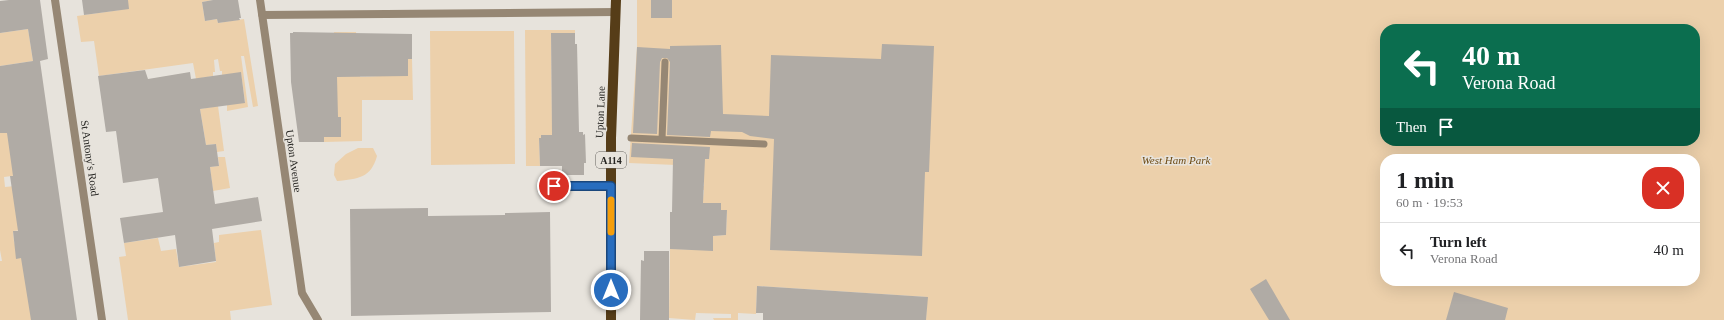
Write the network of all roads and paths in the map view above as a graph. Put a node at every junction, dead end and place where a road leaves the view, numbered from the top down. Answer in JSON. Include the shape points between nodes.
{"nodes":[{"id":1,"x":55,"y":0,"type":"edge"},
{"id":2,"x":260,"y":0,"type":"edge"},
{"id":3,"x":616,"y":0,"type":"edge"},
{"id":4,"x":616,"y":12,"type":"junction"},
{"id":5,"x":262,"y":15,"type":"junction"},
{"id":6,"x":665,"y":62,"type":"dead end"},
{"id":7,"x":631,"y":138,"type":"dead end"},
{"id":8,"x":662,"y":139,"type":"junction"},
{"id":9,"x":764,"y":144,"type":"dead end"},
{"id":10,"x":554,"y":186,"type":"dead end"},
{"id":11,"x":611,"y":186,"type":"junction"},
{"id":12,"x":102,"y":320,"type":"edge"},
{"id":13,"x":318,"y":320,"type":"edge"},
{"id":14,"x":611,"y":320,"type":"edge"}],
"edges":[{"from":1,"to":12,"type":"street","name":"St Antony's Road"},
{"from":2,"to":5,"type":"street","name":"Upton Avenue"},
{"from":3,"to":4,"type":"main road","name":"Upton Lane","number":"A114"},
{"from":4,"to":5,"type":"street"},
{"from":4,"to":11,"type":"main road","name":"Upton Lane","number":"A114"},
{"from":5,"to":13,"type":"street","name":"Upton Avenue","via":[[302,294]]},
{"from":6,"to":8,"type":"lane"},
{"from":7,"to":8,"type":"lane"},
{"from":8,"to":9,"type":"lane"},
{"from":10,"to":11,"type":"street"},
{"from":11,"to":14,"type":"main road","name":"Upton Lane","number":"A114"}]}
